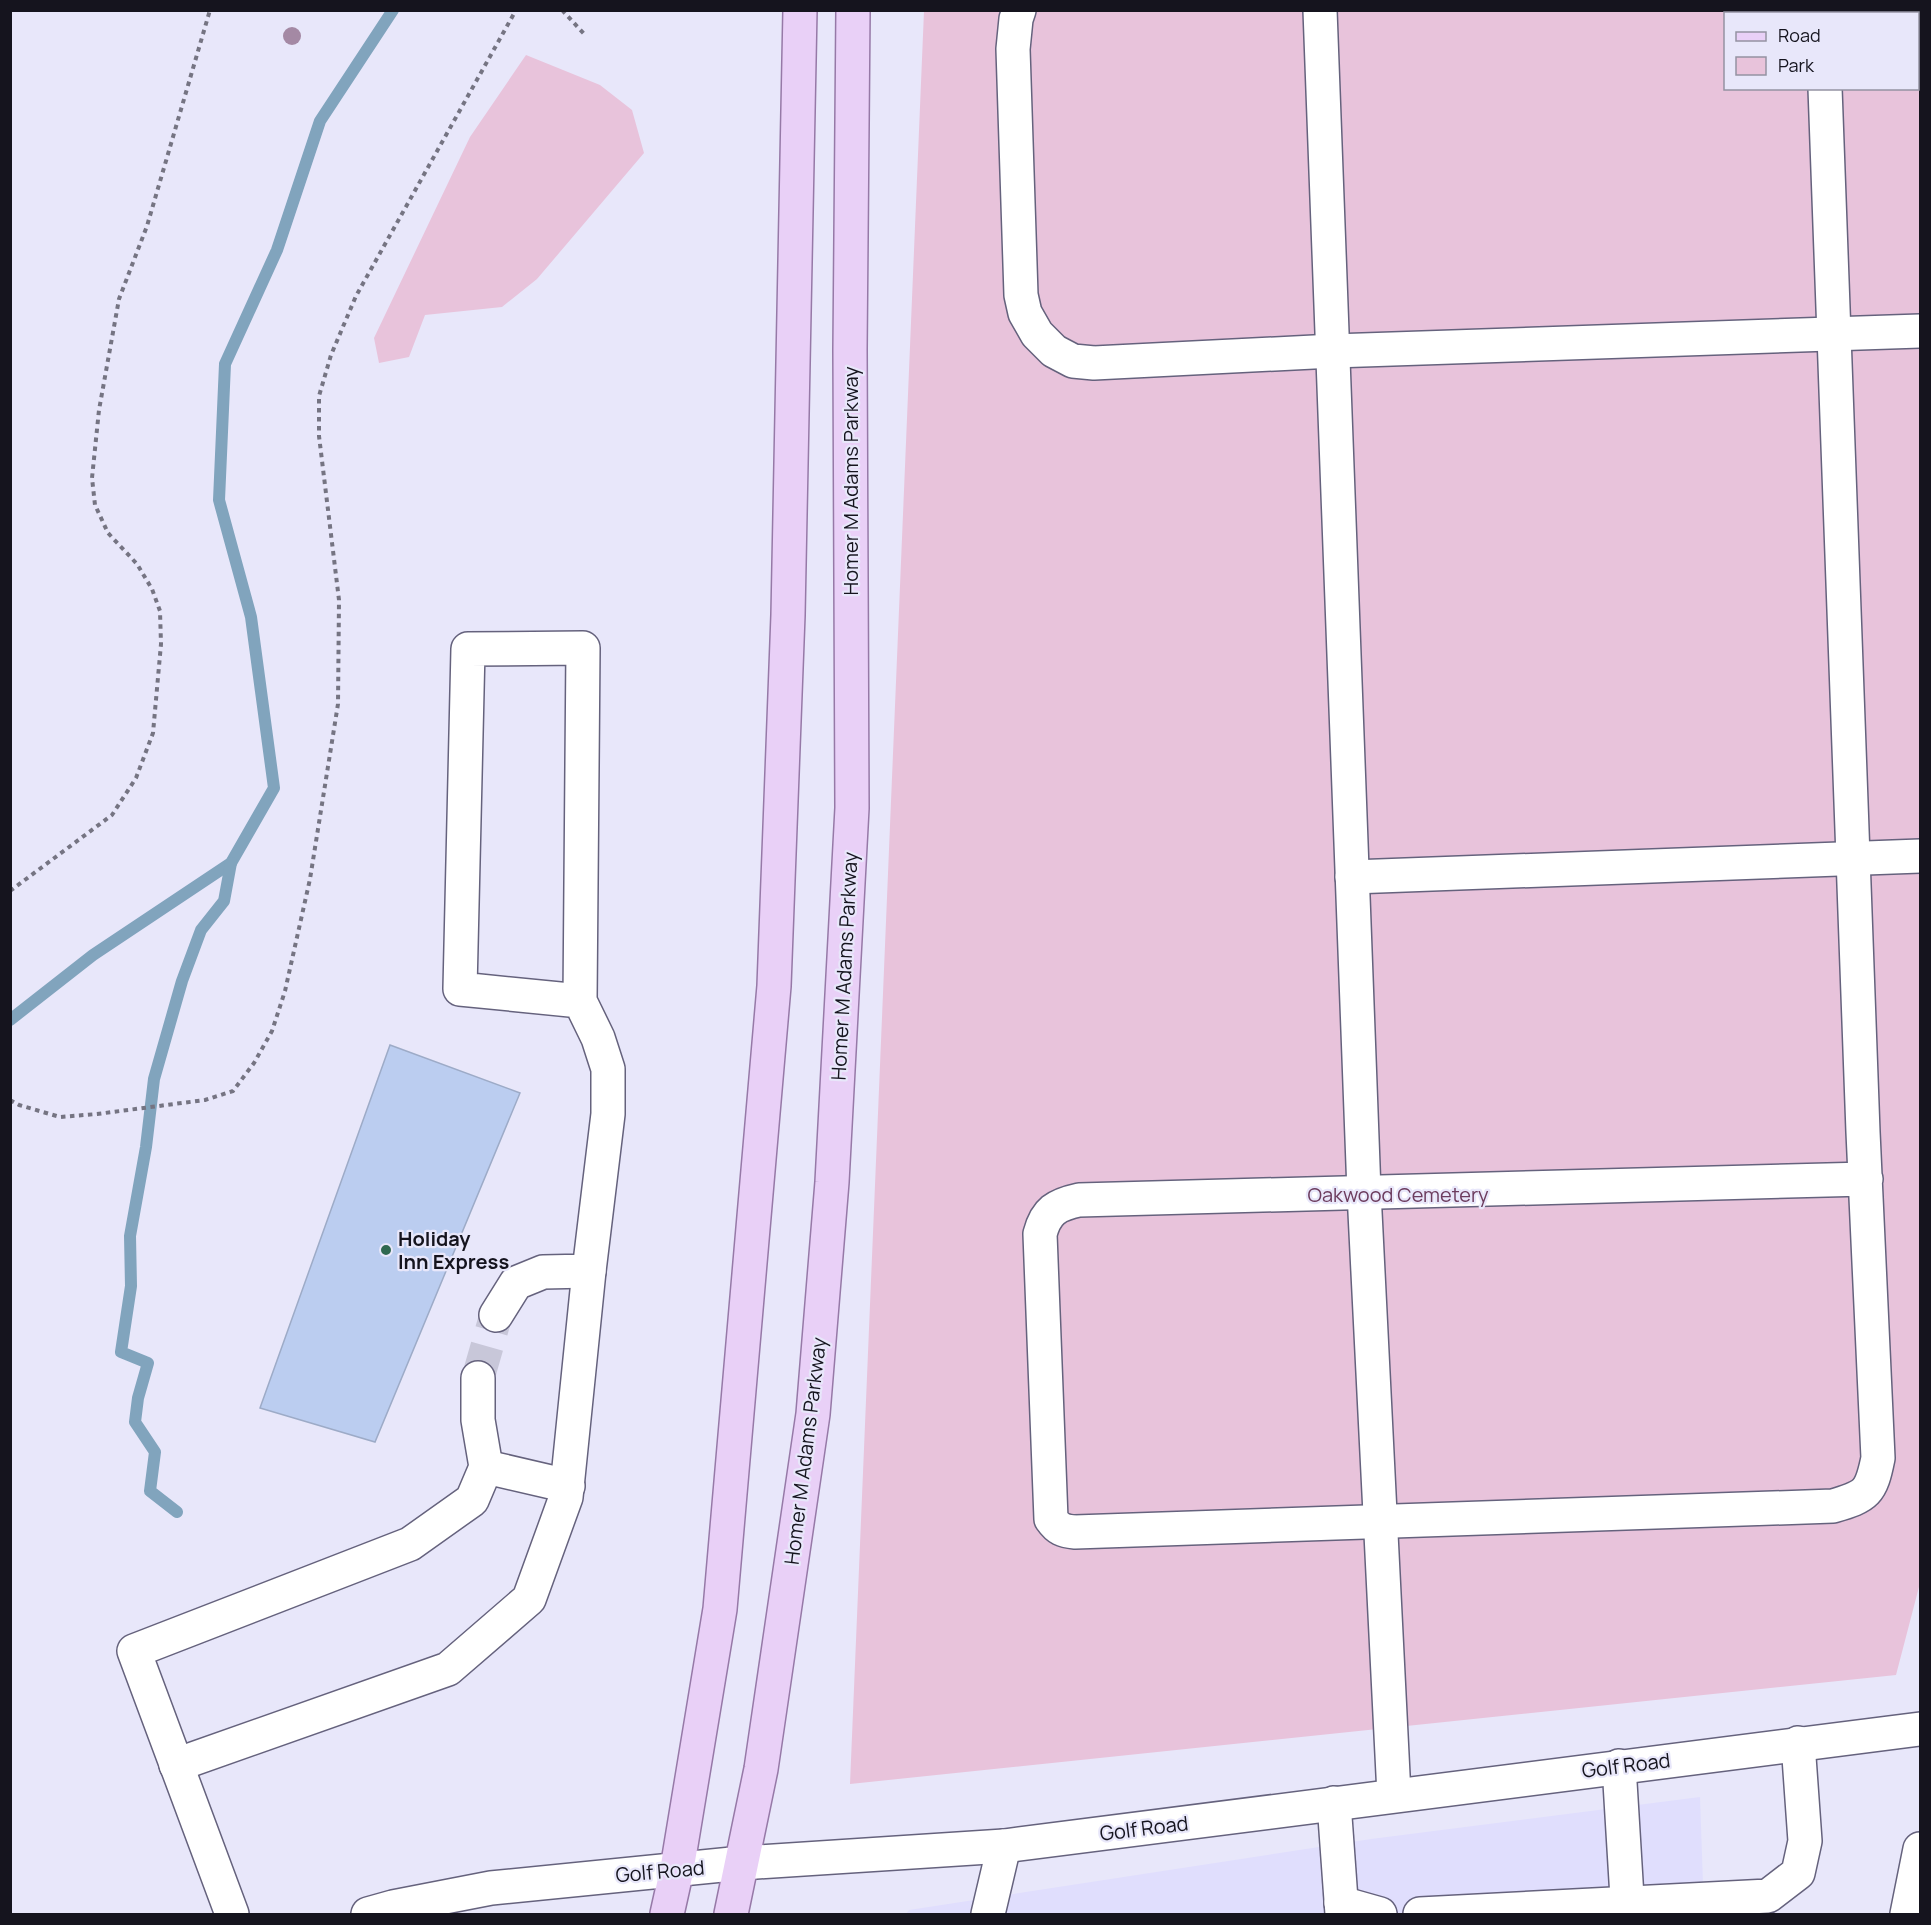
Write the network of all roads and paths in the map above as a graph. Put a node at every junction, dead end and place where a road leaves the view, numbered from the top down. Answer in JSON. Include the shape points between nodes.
{"nodes":[{"id":1,"x":210,"y":10,"type":"edge"},
{"id":2,"x":516,"y":10,"type":"edge"},
{"id":3,"x":562,"y":10,"type":"edge"},
{"id":4,"x":800,"y":10,"type":"edge"},
{"id":5,"x":853,"y":10,"type":"edge"},
{"id":6,"x":1019,"y":10,"type":"edge"},
{"id":7,"x":1320,"y":10,"type":"edge"},
{"id":8,"x":586,"y":36,"type":"dead end"},
{"id":9,"x":1825,"y":90,"type":"edge"},
{"id":10,"x":1920,"y":331,"type":"edge"},
{"id":11,"x":1835,"y":335,"type":"junction"},
{"id":12,"x":1333,"y":351,"type":"junction"},
{"id":13,"x":1920,"y":856,"type":"edge"},
{"id":14,"x":1853,"y":858,"type":"junction"},
{"id":15,"x":1352,"y":878,"type":"junction"},
{"id":16,"x":10,"y":891,"type":"edge"},
{"id":17,"x":580,"y":1001,"type":"junction"},
{"id":18,"x":10,"y":1100,"type":"edge"},
{"id":19,"x":1866,"y":1179,"type":"junction"},
{"id":20,"x":1364,"y":1192,"type":"junction"},
{"id":21,"x":589,"y":1270,"type":"junction"},
{"id":22,"x":496,"y":1316,"type":"tunnel mouth"},
{"id":23,"x":478,"y":1378,"type":"tunnel mouth"},
{"id":24,"x":486,"y":1467,"type":"junction"},
{"id":25,"x":568,"y":1486,"type":"junction"},
{"id":26,"x":1381,"y":1521,"type":"junction"},
{"id":27,"x":1920,"y":1728,"type":"edge"},
{"id":28,"x":1798,"y":1743,"type":"junction"},
{"id":29,"x":176,"y":1765,"type":"junction"},
{"id":30,"x":1619,"y":1766,"type":"junction"},
{"id":31,"x":1394,"y":1794,"type":"junction"},
{"id":32,"x":1334,"y":1803,"type":"junction"},
{"id":33,"x":1004,"y":1846,"type":"junction"},
{"id":34,"x":1920,"y":1849,"type":"edge"},
{"id":35,"x":742,"y":1863,"type":"junction"},
{"id":36,"x":677,"y":1869,"type":"junction"},
{"id":37,"x":1341,"y":1909,"type":"edge"},
{"id":38,"x":1628,"y":1909,"type":"edge"},
{"id":39,"x":232,"y":1914,"type":"edge"},
{"id":40,"x":368,"y":1914,"type":"edge"},
{"id":41,"x":667,"y":1914,"type":"edge"},
{"id":42,"x":731,"y":1914,"type":"edge"},
{"id":43,"x":988,"y":1914,"type":"edge"},
{"id":44,"x":1380,"y":1914,"type":"edge"},
{"id":45,"x":1420,"y":1914,"type":"edge"},
{"id":46,"x":1907,"y":1914,"type":"edge"}],
"edges":[{"from":1,"to":16,"type":"path","via":[[147,226],[119,299],[99,410],[92,478],[95,505],[108,533],[137,564],[160,611],[153,733],[136,778],[112,814]]},
{"from":2,"to":18,"type":"path","via":[[356,296],[319,396],[339,600],[338,704],[310,879],[272,1031],[233,1091],[205,1100],[60,1117]]},
{"from":3,"to":8,"type":"path"},
{"from":4,"to":36,"type":"main road","via":[[788,615],[774,986],[720,1609]]},
{"from":5,"to":35,"type":"main road","name":"Homer M Adams Parkway","via":[[852,808],[832,1182],[813,1414],[761,1769]]},
{"from":6,"to":12,"type":"street","via":[[1013,49],[1018,263],[1025,313],[1037,334],[1054,351],[1072,361],[1094,363]]},
{"from":7,"to":12,"type":"street"},
{"from":9,"to":11,"type":"street"},
{"from":10,"to":11,"type":"street"},
{"from":11,"to":12,"type":"street"},
{"from":11,"to":14,"type":"street"},
{"from":12,"to":15,"type":"street"},
{"from":13,"to":14,"type":"street"},
{"from":14,"to":15,"type":"street"},
{"from":14,"to":19,"type":"street"},
{"from":15,"to":20,"type":"street"},
{"from":17,"to":17,"type":"street","via":[[460,989],[468,649],[583,648]]},
{"from":17,"to":21,"type":"street","via":[[608,1069],[608,1114]]},
{"from":19,"to":20,"type":"street"},
{"from":19,"to":26,"type":"street","via":[[1878,1458],[1874,1480],[1864,1494],[1833,1506]]},
{"from":20,"to":26,"type":"street"},
{"from":20,"to":26,"type":"street","via":[[1079,1200],[1062,1203],[1053,1210],[1043,1221],[1040,1234],[1051,1518],[1064,1532]]},
{"from":21,"to":22,"type":"street","via":[[543,1272],[516,1284]]},
{"from":21,"to":25,"type":"street"},
{"from":23,"to":24,"type":"street","via":[[478,1420]]},
{"from":24,"to":25,"type":"street"},
{"from":24,"to":29,"type":"street","via":[[472,1500],[410,1544],[134,1651]]},
{"from":25,"to":29,"type":"street","via":[[528,1599],[448,1669]]},
{"from":26,"to":31,"type":"street"},
{"from":27,"to":28,"type":"street","name":"Golf Road"},
{"from":28,"to":30,"type":"street","name":"Golf Road"},
{"from":28,"to":38,"type":"street","via":[[1805,1841],[1798,1873],[1768,1896]]},
{"from":29,"to":39,"type":"street"},
{"from":30,"to":31,"type":"street","name":"Golf Road"},
{"from":30,"to":38,"type":"street"},
{"from":31,"to":32,"type":"street","name":"Golf Road"},
{"from":32,"to":33,"type":"street","name":"Golf Road"},
{"from":32,"to":37,"type":"street"},
{"from":33,"to":35,"type":"street","name":"Golf Road"},
{"from":33,"to":43,"type":"street"},
{"from":34,"to":46,"type":"street"},
{"from":35,"to":36,"type":"street","name":"Golf Road"},
{"from":35,"to":42,"type":"main road","name":"Homer M Adams Parkway"},
{"from":36,"to":40,"type":"street","name":"Golf Road","via":[[491,1888]]},
{"from":36,"to":41,"type":"main road"},
{"from":37,"to":44,"type":"street"},
{"from":38,"to":45,"type":"street"}]}
